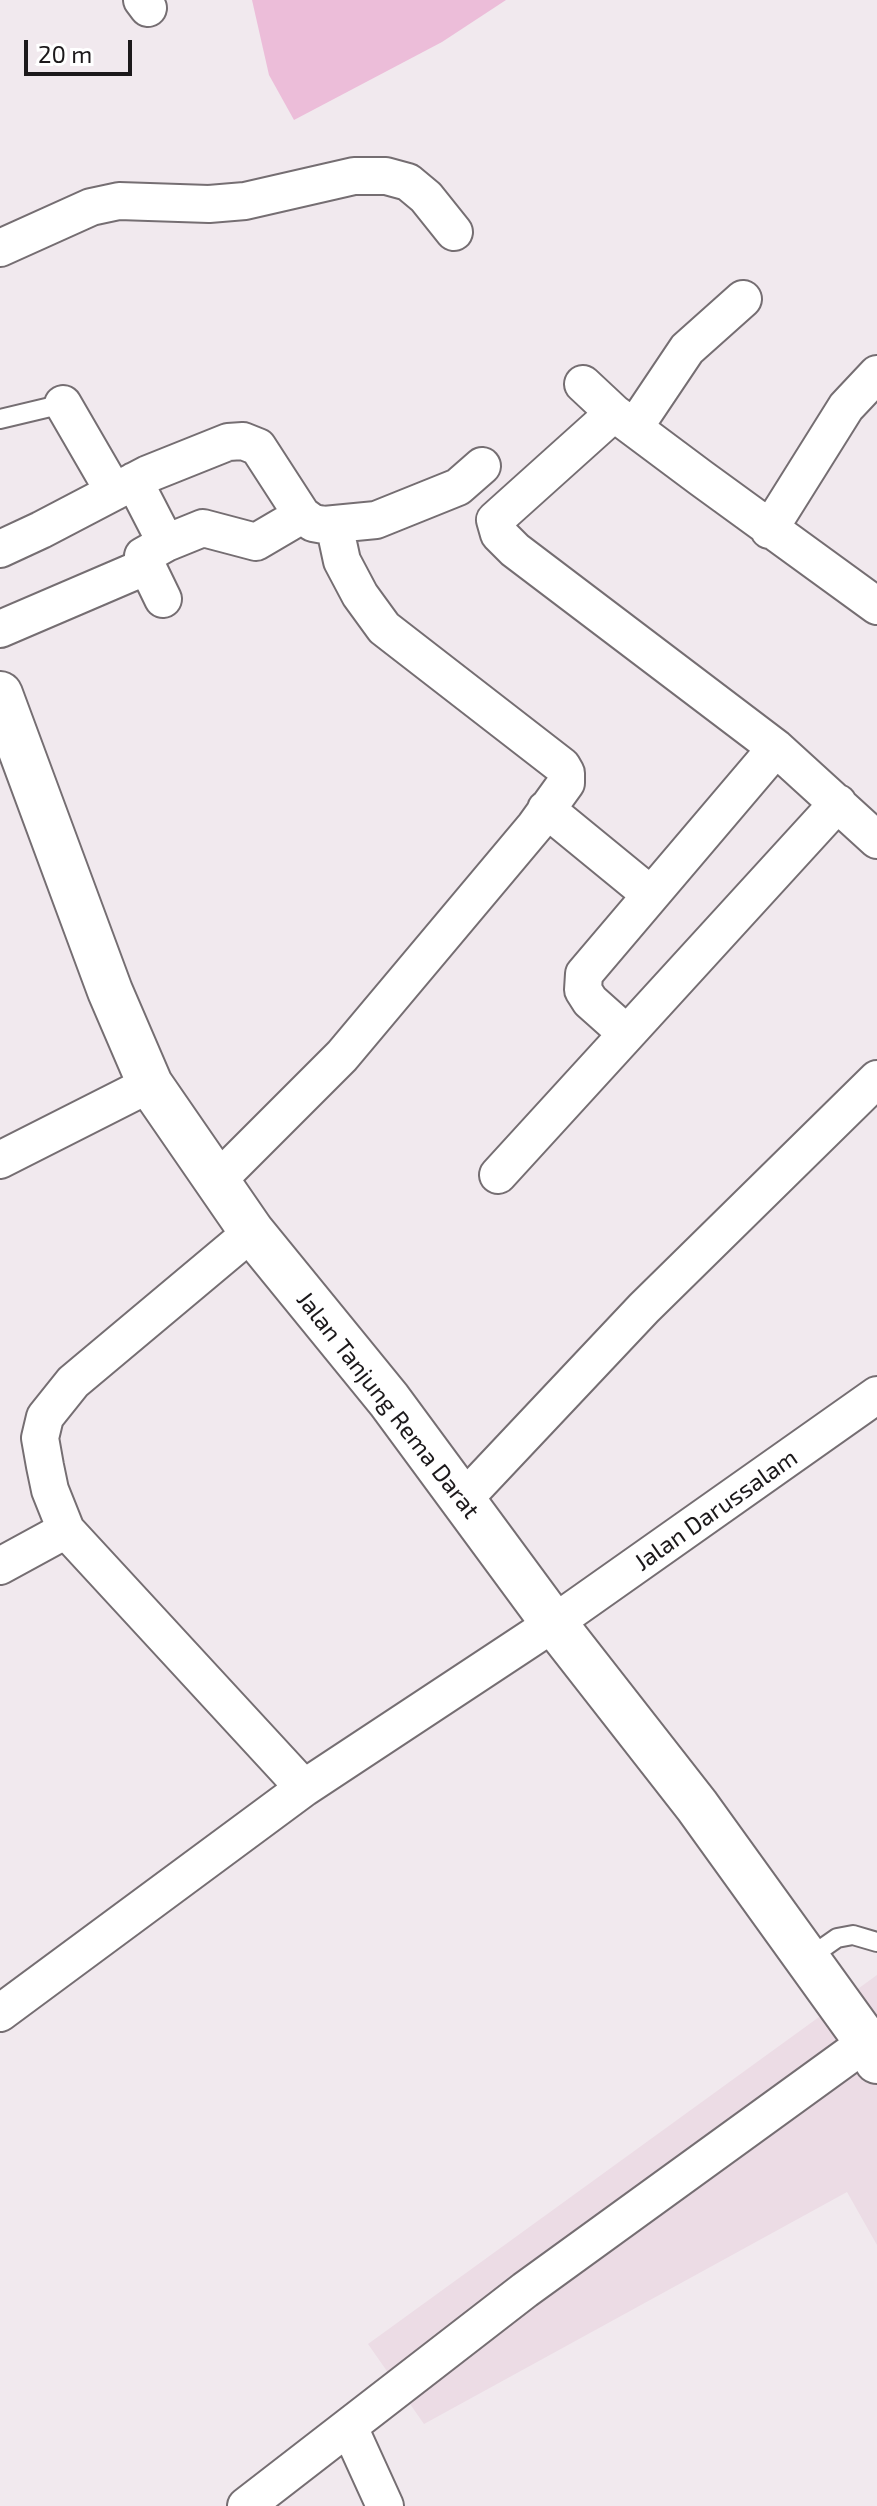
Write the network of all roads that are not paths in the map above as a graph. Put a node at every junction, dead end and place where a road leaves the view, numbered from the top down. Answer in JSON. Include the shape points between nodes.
{"nodes":[{"id":1,"x":454,"y":232,"type":"dead end"},
{"id":2,"x":0,"y":248,"type":"edge"},
{"id":3,"x":743,"y":299,"type":"dead end"},
{"id":4,"x":877,"y":374,"type":"edge"},
{"id":5,"x":583,"y":384,"type":"dead end"},
{"id":6,"x":63,"y":404,"type":"joint"},
{"id":7,"x":0,"y":419,"type":"edge"},
{"id":8,"x":624,"y":420,"type":"junction"},
{"id":9,"x":482,"y":466,"type":"dead end"},
{"id":10,"x":124,"y":486,"type":"junction"},
{"id":11,"x":318,"y":520,"type":"junction"},
{"id":12,"x":769,"y":530,"type":"junction"},
{"id":13,"x":0,"y":549,"type":"edge"},
{"id":14,"x":157,"y":554,"type":"junction"},
{"id":15,"x":163,"y":599,"type":"dead end"},
{"id":16,"x":877,"y":606,"type":"edge"},
{"id":17,"x":0,"y":629,"type":"edge"},
{"id":18,"x":0,"y":694,"type":"edge"},
{"id":19,"x":776,"y":748,"type":"junction"},
{"id":20,"x":838,"y":803,"type":"junction"},
{"id":21,"x":546,"y":809,"type":"junction"},
{"id":22,"x":877,"y":840,"type":"edge"},
{"id":23,"x":651,"y":895,"type":"junction"},
{"id":24,"x":627,"y":1034,"type":"junction"},
{"id":25,"x":877,"y":1079,"type":"edge"},
{"id":26,"x":150,"y":1084,"type":"junction"},
{"id":27,"x":0,"y":1160,"type":"edge"},
{"id":28,"x":498,"y":1175,"type":"dead end"},
{"id":29,"x":217,"y":1181,"type":"junction"},
{"id":30,"x":252,"y":1232,"type":"junction"},
{"id":31,"x":877,"y":1395,"type":"edge"},
{"id":32,"x":463,"y":1500,"type":"junction"},
{"id":33,"x":66,"y":1530,"type":"junction"},
{"id":34,"x":0,"y":1566,"type":"edge"},
{"id":35,"x":554,"y":1623,"type":"junction"},
{"id":36,"x":304,"y":1788,"type":"junction"},
{"id":37,"x":877,"y":1942,"type":"edge"},
{"id":38,"x":807,"y":1959,"type":"junction"},
{"id":39,"x":0,"y":2013,"type":"edge"},
{"id":40,"x":872,"y":2052,"type":"edge"},
{"id":41,"x":349,"y":2427,"type":"junction"},
{"id":42,"x":246,"y":2506,"type":"edge"},
{"id":43,"x":385,"y":2506,"type":"edge"}],
"edges":[{"from":1,"to":2,"type":"street","via":[[408,182],[354,176],[245,201],[119,201],[91,207]]},
{"from":3,"to":8,"type":"street","via":[[687,349]]},
{"from":4,"to":12,"type":"street","via":[[846,407]]},
{"from":5,"to":8,"type":"street"},
{"from":6,"to":7,"type":"lane"},
{"from":6,"to":10,"type":"street"},
{"from":8,"to":12,"type":"street"},
{"from":8,"to":19,"type":"street","via":[[495,520],[499,534]]},
{"from":9,"to":11,"type":"street","via":[[458,487],[376,520]]},
{"from":10,"to":11,"type":"street","via":[[209,447],[243,441],[258,447]]},
{"from":10,"to":13,"type":"street"},
{"from":10,"to":14,"type":"street"},
{"from":11,"to":14,"type":"street","via":[[256,542],[203,528]]},
{"from":11,"to":21,"type":"street","via":[[384,628],[562,766],[566,783]]},
{"from":12,"to":16,"type":"street"},
{"from":14,"to":15,"type":"street"},
{"from":14,"to":17,"type":"street"},
{"from":18,"to":26,"type":"street","name":"Jalan Tanjung Rema Darat"},
{"from":19,"to":20,"type":"street"},
{"from":19,"to":23,"type":"street"},
{"from":20,"to":22,"type":"street"},
{"from":20,"to":24,"type":"street"},
{"from":21,"to":23,"type":"street"},
{"from":21,"to":29,"type":"street","via":[[342,1056]]},
{"from":23,"to":24,"type":"street","via":[[584,974],[583,990],[590,1001]]},
{"from":24,"to":28,"type":"street"},
{"from":25,"to":32,"type":"street","via":[[644,1308]]},
{"from":26,"to":27,"type":"street"},
{"from":26,"to":29,"type":"street","name":"Jalan Tanjung Rema Darat"},
{"from":29,"to":30,"type":"street","name":"Jalan Tanjung Rema Darat"},
{"from":30,"to":32,"type":"street","name":"Jalan Tanjung Rema Darat"},
{"from":30,"to":33,"type":"street","via":[[73,1382],[45,1417],[40,1438],[45,1466]]},
{"from":31,"to":35,"type":"street","name":"Jalan Darussalam"},
{"from":32,"to":35,"type":"street","name":"Jalan Tanjung Rema Darat"},
{"from":33,"to":34,"type":"street"},
{"from":33,"to":36,"type":"street"},
{"from":35,"to":36,"type":"street","name":"Jalan Darussalam"},
{"from":35,"to":38,"type":"street","name":"Jalan Tanjung Rema Darat","via":[[697,1806]]},
{"from":36,"to":39,"type":"street","name":"Jalan Darussalam"},
{"from":37,"to":38,"type":"lane","via":[[853,1935],[837,1938]]},
{"from":38,"to":40,"type":"street","name":"Jalan Tanjung Rema Darat"},
{"from":40,"to":41,"type":"street","via":[[525,2290]]},
{"from":41,"to":42,"type":"street"},
{"from":41,"to":43,"type":"street"}]}
